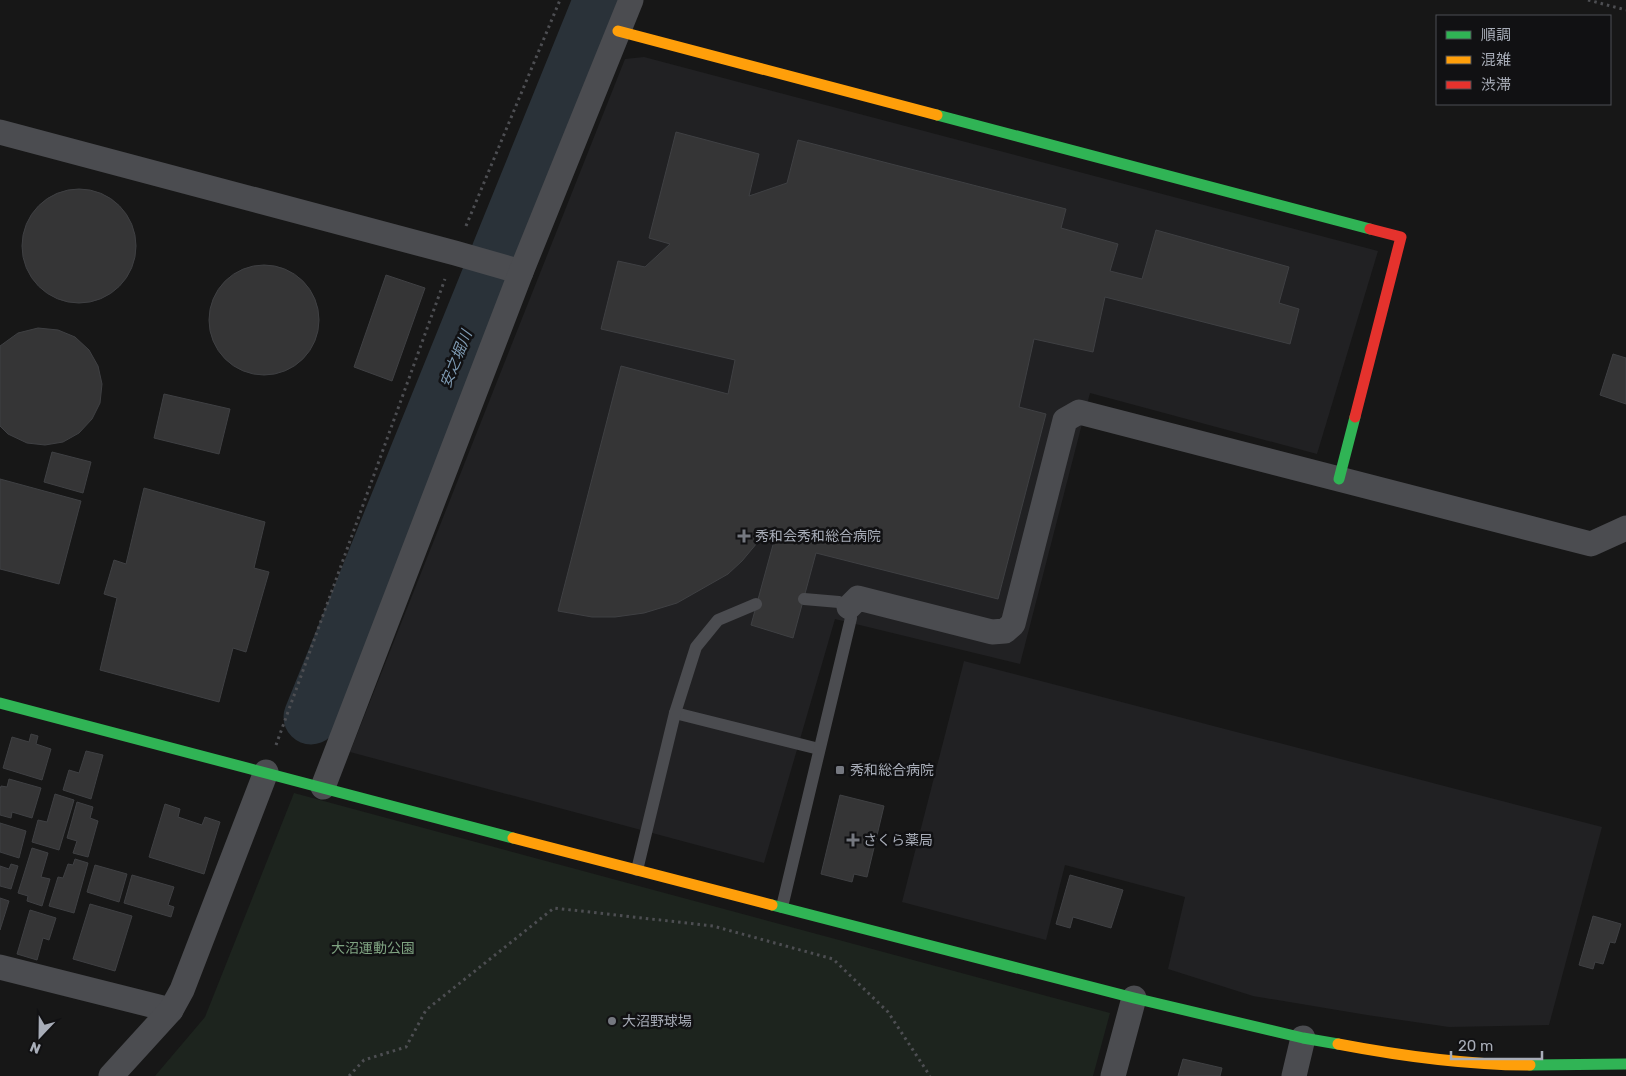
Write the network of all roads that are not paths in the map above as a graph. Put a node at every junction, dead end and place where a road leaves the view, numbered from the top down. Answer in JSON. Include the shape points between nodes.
{"nodes":[{"id":1,"x":631,"y":0,"type":"edge"},
{"id":2,"x":618,"y":30,"type":"junction"},
{"id":3,"x":0,"y":132,"type":"edge"},
{"id":4,"x":521,"y":272,"type":"junction"},
{"id":5,"x":1339,"y":479,"type":"junction"},
{"id":6,"x":1626,"y":528,"type":"edge"},
{"id":7,"x":804,"y":599,"type":"dead end"},
{"id":8,"x":756,"y":604,"type":"dead end"},
{"id":9,"x":849,"y":606,"type":"junction"},
{"id":10,"x":0,"y":703,"type":"edge"},
{"id":11,"x":675,"y":713,"type":"junction"},
{"id":12,"x":820,"y":750,"type":"junction"},
{"id":13,"x":266,"y":772,"type":"junction"},
{"id":14,"x":323,"y":787,"type":"junction"},
{"id":15,"x":638,"y":870,"type":"junction"},
{"id":16,"x":782,"y":907,"type":"junction"},
{"id":17,"x":0,"y":967,"type":"edge"},
{"id":18,"x":1134,"y":998,"type":"junction"},
{"id":19,"x":171,"y":1010,"type":"junction"},
{"id":20,"x":1303,"y":1038,"type":"junction"},
{"id":21,"x":1626,"y":1064,"type":"edge"},
{"id":22,"x":111,"y":1076,"type":"edge"},
{"id":23,"x":1113,"y":1076,"type":"edge"},
{"id":24,"x":1294,"y":1076,"type":"edge"}],
"edges":[{"from":1,"to":2,"type":"street"},
{"from":2,"to":4,"type":"street"},
{"from":2,"to":5,"type":"street","via":[[1401,237]]},
{"from":3,"to":4,"type":"street"},
{"from":4,"to":14,"type":"street"},
{"from":5,"to":6,"type":"street","via":[[1591,544]]},
{"from":5,"to":9,"type":"street","via":[[1079,412],[1065,420],[1013,624],[1005,631],[992,632],[858,598]]},
{"from":7,"to":9,"type":"lane"},
{"from":8,"to":11,"type":"lane","via":[[718,620],[696,647]]},
{"from":9,"to":12,"type":"lane","via":[[851,618]]},
{"from":10,"to":13,"type":"street"},
{"from":11,"to":12,"type":"lane"},
{"from":11,"to":15,"type":"lane"},
{"from":12,"to":16,"type":"lane"},
{"from":13,"to":14,"type":"street"},
{"from":13,"to":19,"type":"street","via":[[182,990]]},
{"from":14,"to":15,"type":"street"},
{"from":15,"to":16,"type":"street"},
{"from":16,"to":18,"type":"street"},
{"from":17,"to":19,"type":"street"},
{"from":18,"to":20,"type":"street"},
{"from":18,"to":23,"type":"street"},
{"from":19,"to":22,"type":"street"},
{"from":20,"to":21,"type":"street","via":[[1400,1056],[1509,1065]]},
{"from":20,"to":24,"type":"street"}]}
